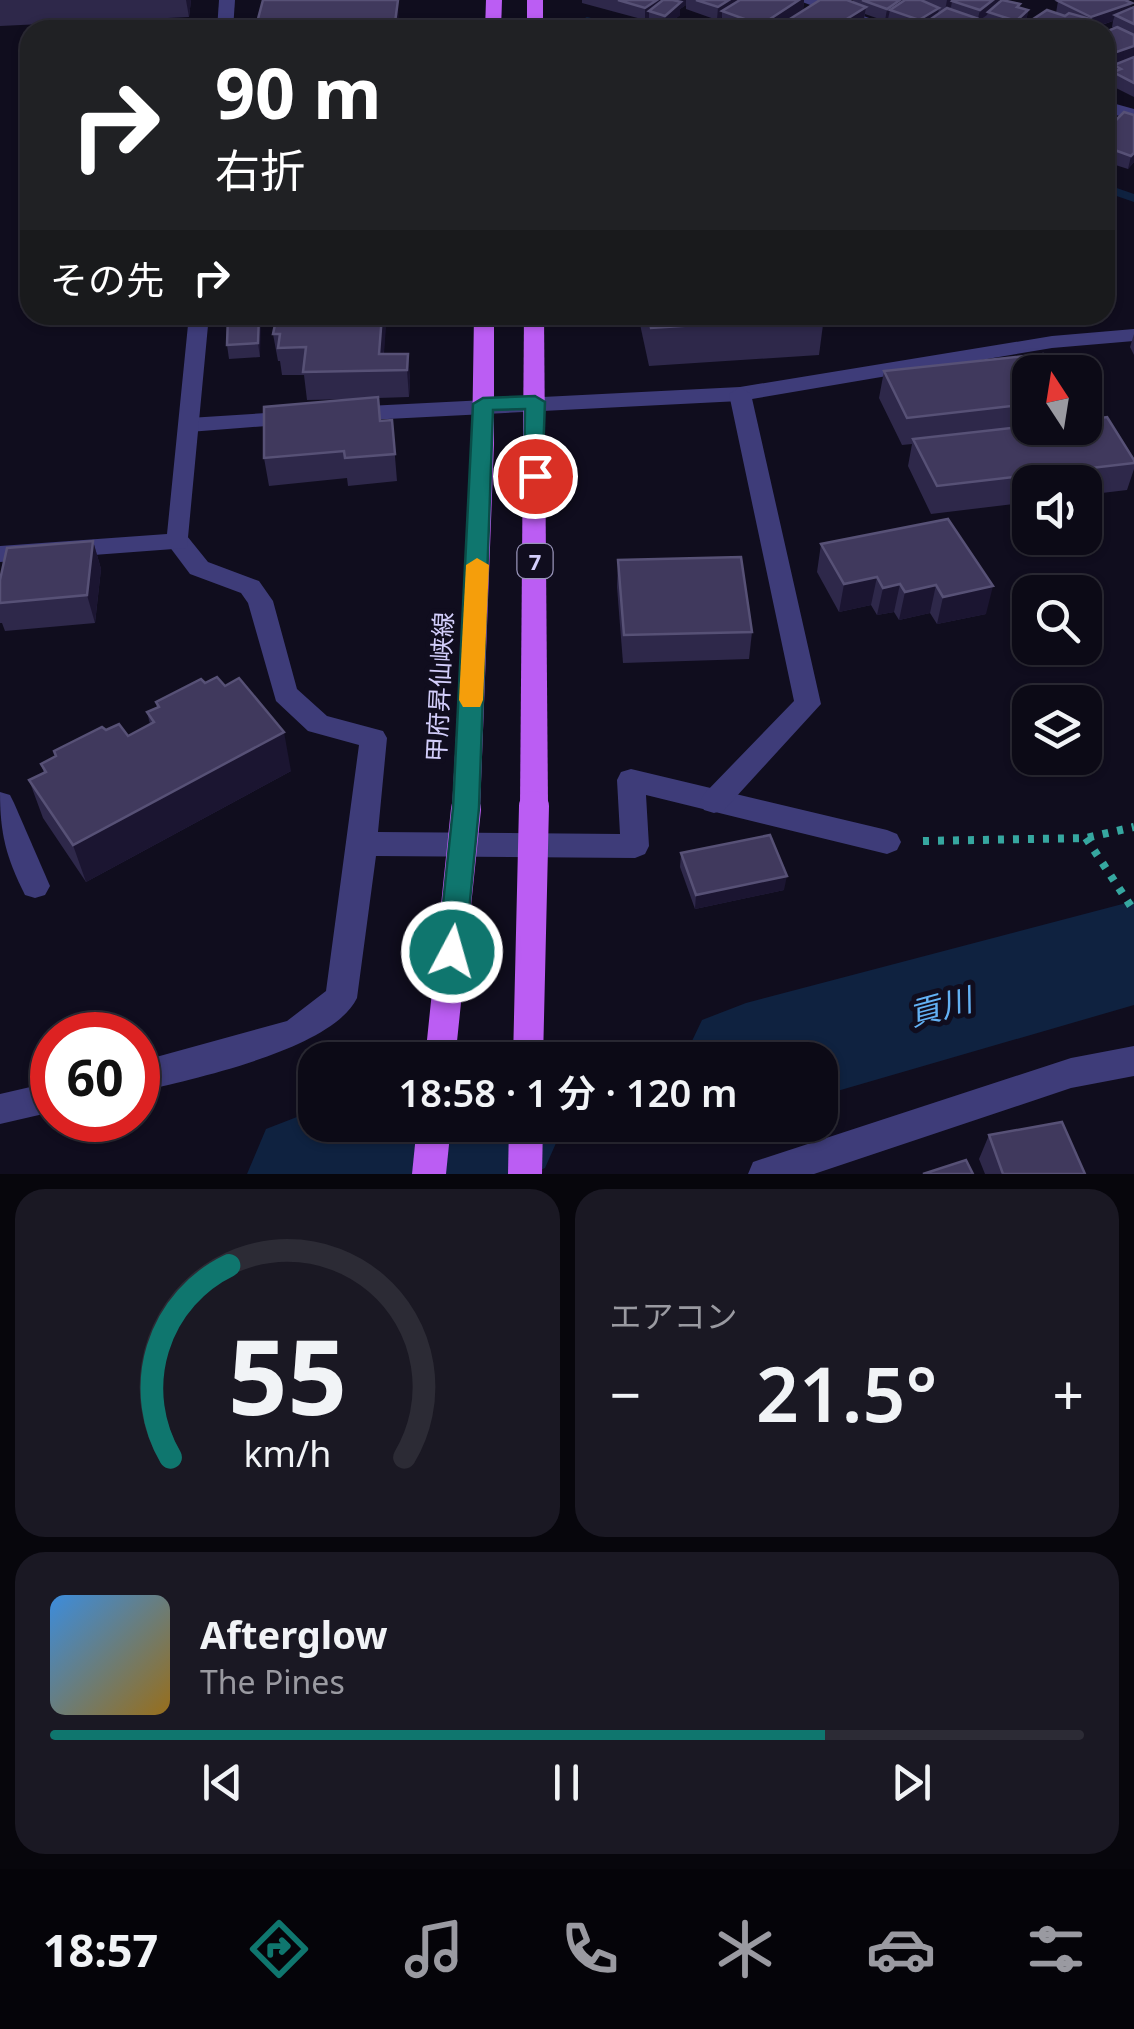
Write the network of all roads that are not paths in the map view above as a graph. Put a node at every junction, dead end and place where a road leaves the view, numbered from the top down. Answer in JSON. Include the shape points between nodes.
{"nodes":[{"id":1,"x":805,"y":0,"type":"edge"},
{"id":2,"x":843,"y":5,"type":"edge"},
{"id":3,"x":873,"y":20,"type":"edge"},
{"id":4,"x":198,"y":325,"type":"edge"},
{"id":5,"x":484,"y":325,"type":"edge"},
{"id":6,"x":534,"y":325,"type":"edge"},
{"id":7,"x":1134,"y":335,"type":"edge"},
{"id":8,"x":740,"y":394,"type":"junction"},
{"id":9,"x":535,"y":402,"type":"junction"},
{"id":10,"x":483,"y":404,"type":"junction"},
{"id":11,"x":189,"y":425,"type":"junction"},
{"id":12,"x":178,"y":542,"type":"junction"},
{"id":13,"x":0,"y":554,"type":"edge"},
{"id":14,"x":714,"y":802,"type":"junction"},
{"id":15,"x":0,"y":803,"type":"edge"},
{"id":16,"x":887,"y":842,"type":"road end"},
{"id":17,"x":363,"y":844,"type":"junction"},
{"id":18,"x":35,"y":886,"type":"dead end"},
{"id":19,"x":442,"y":1042,"type":"edge"},
{"id":20,"x":528,"y":1042,"type":"edge"},
{"id":21,"x":1134,"y":1061,"type":"edge"},
{"id":22,"x":160,"y":1071,"type":"edge"},
{"id":23,"x":30,"y":1102,"type":"edge"},
{"id":24,"x":0,"y":1109,"type":"edge"},
{"id":25,"x":432,"y":1142,"type":"edge"},
{"id":26,"x":526,"y":1142,"type":"edge"},
{"id":27,"x":429,"y":1174,"type":"edge"},
{"id":28,"x":525,"y":1174,"type":"edge"},
{"id":29,"x":765,"y":1174,"type":"edge"}],
"edges":[{"from":1,"to":2,"type":"street"},
{"from":2,"to":3,"type":"street"},
{"from":4,"to":11,"type":"street"},
{"from":5,"to":10,"type":"main road","name":"甲府昇仙峡線"},
{"from":6,"to":9,"type":"main road","number":"7"},
{"from":7,"to":8,"type":"street","via":[[1052,342]]},
{"from":8,"to":9,"type":"street"},
{"from":8,"to":14,"type":"street","via":[[808,704]]},
{"from":9,"to":10,"type":"street"},
{"from":9,"to":20,"type":"main road","number":"7","bridge":true},
{"from":10,"to":11,"type":"street"},
{"from":10,"to":19,"type":"main road","name":"甲府昇仙峡線","bridge":true,"via":[[466,808]]},
{"from":11,"to":12,"type":"street"},
{"from":12,"to":13,"type":"street"},
{"from":12,"to":17,"type":"street","via":[[199,568],[250,587],[260,601],[285,694],[318,724],[374,738]]},
{"from":14,"to":16,"type":"street"},
{"from":14,"to":17,"type":"street","via":[[631,780],[634,846]]},
{"from":15,"to":18,"type":"street"},
{"from":17,"to":22,"type":"street","via":[[341,998],[296,1033]]},
{"from":21,"to":29,"type":"street","via":[[1071,1073]]},
{"from":23,"to":24,"type":"street"},
{"from":25,"to":27,"type":"main road"},
{"from":26,"to":28,"type":"main road"}]}
